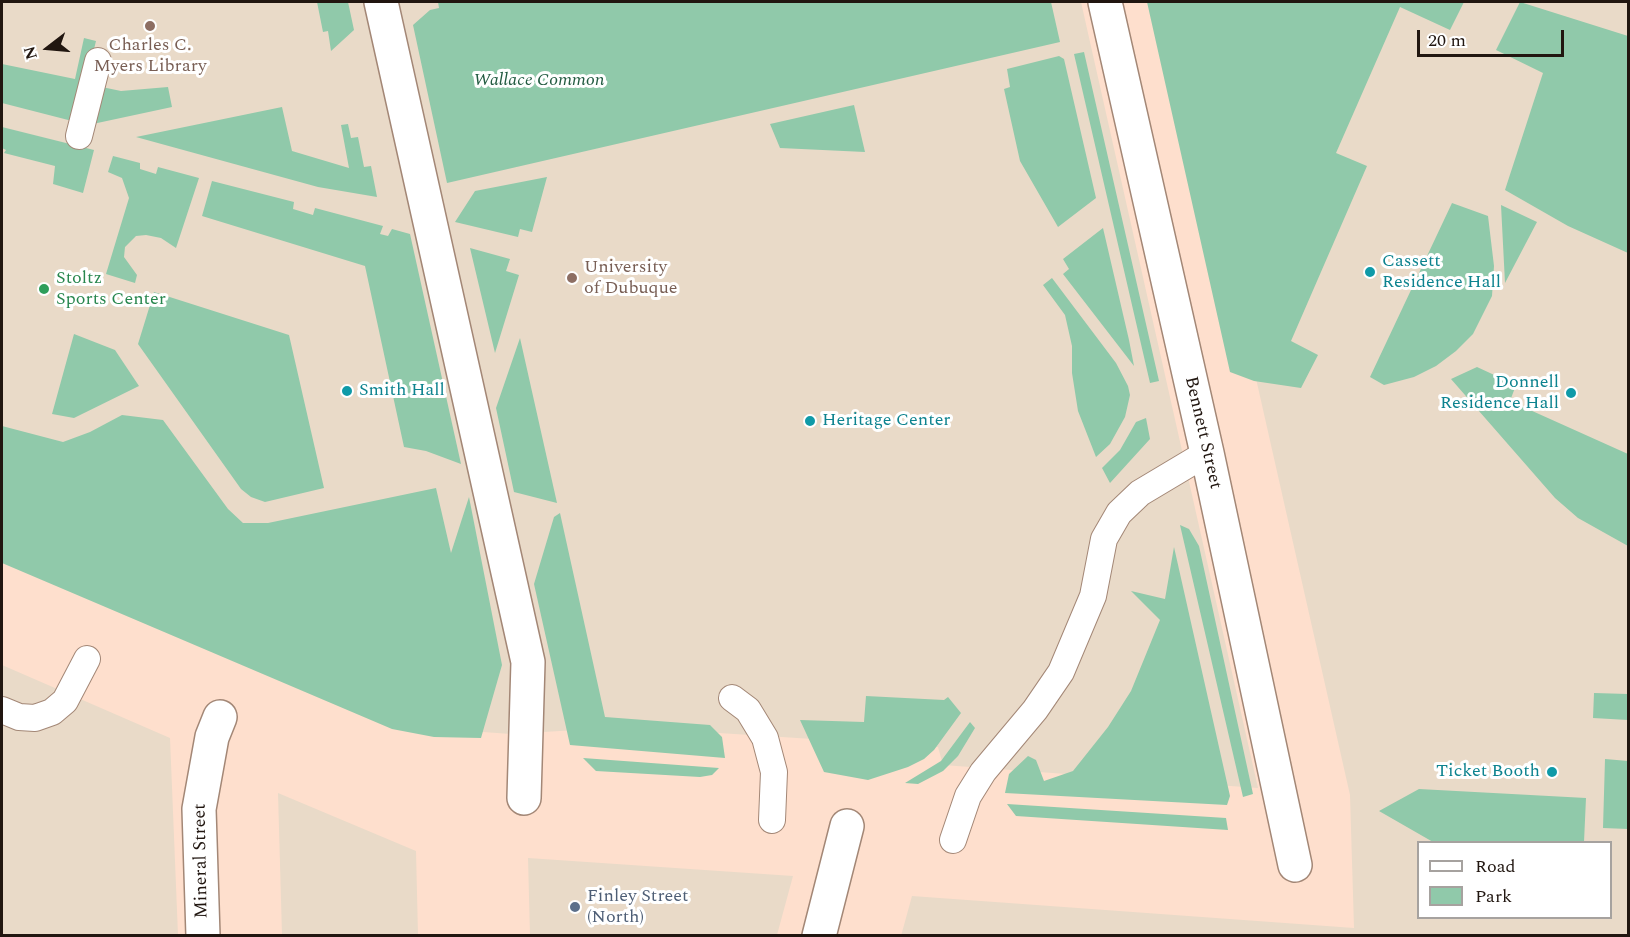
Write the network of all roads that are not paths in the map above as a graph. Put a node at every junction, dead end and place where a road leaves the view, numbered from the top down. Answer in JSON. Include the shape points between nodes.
{"nodes":[{"id":1,"x":381,"y":2,"type":"edge"},
{"id":2,"x":1105,"y":2,"type":"edge"},
{"id":3,"x":98,"y":61,"type":"dead end"},
{"id":4,"x":79,"y":136,"type":"dead end"},
{"id":5,"x":1207,"y":453,"type":"junction"},
{"id":6,"x":87,"y":659,"type":"dead end"},
{"id":7,"x":732,"y":698,"type":"dead end"},
{"id":8,"x":2,"y":710,"type":"edge"},
{"id":9,"x":220,"y":717,"type":"dead end"},
{"id":10,"x":524,"y":798,"type":"dead end"},
{"id":11,"x":772,"y":820,"type":"dead end"},
{"id":12,"x":847,"y":826,"type":"dead end"},
{"id":13,"x":953,"y":840,"type":"dead end"},
{"id":14,"x":1296,"y":865,"type":"dead end"},
{"id":15,"x":203,"y":936,"type":"edge"},
{"id":16,"x":819,"y":936,"type":"edge"}],
"edges":[{"from":1,"to":10,"type":"street","via":[[528,662]]},
{"from":2,"to":5,"type":"street","name":"Bennett Street"},
{"from":3,"to":4,"type":"lane"},
{"from":5,"to":13,"type":"lane","via":[[1140,493],[1119,513],[1104,539],[1093,596],[1061,672],[983,772],[968,796]]},
{"from":5,"to":14,"type":"street","name":"Bennett Street"},
{"from":6,"to":8,"type":"lane","via":[[65,701],[52,712],[35,718]]},
{"from":7,"to":11,"type":"lane","via":[[748,710],[765,738],[774,772]]},
{"from":9,"to":15,"type":"street","name":"Mineral Street","via":[[212,737],[199,809]]},
{"from":12,"to":16,"type":"street"}]}
